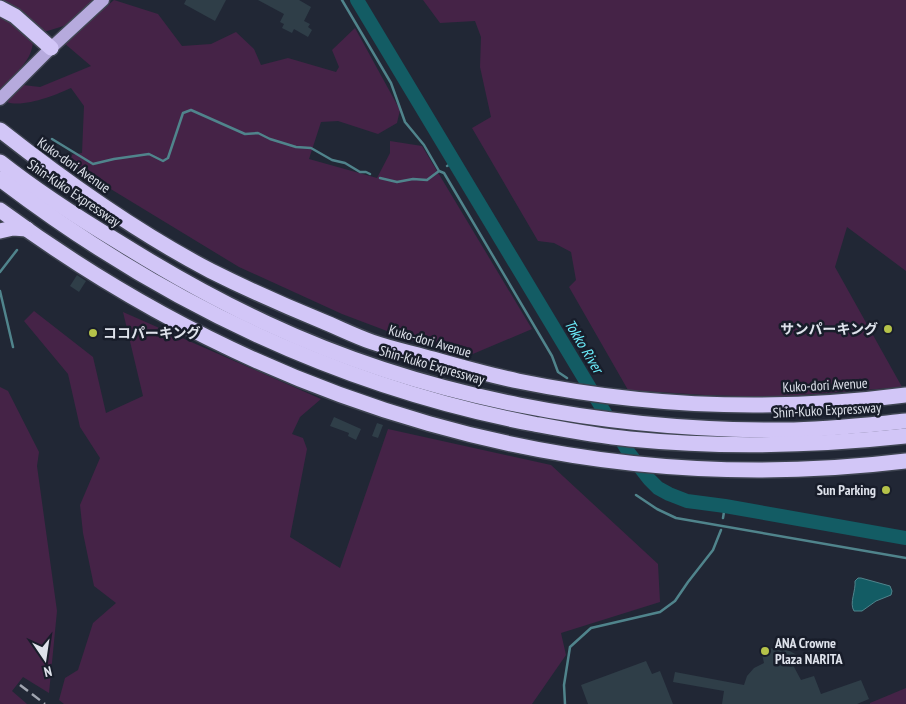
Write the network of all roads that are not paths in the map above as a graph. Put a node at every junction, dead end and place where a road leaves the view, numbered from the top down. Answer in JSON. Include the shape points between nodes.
{"nodes":[{"id":1,"x":103,"y":0,"type":"edge"},
{"id":2,"x":0,"y":8,"type":"edge"},
{"id":3,"x":51,"y":48,"type":"junction"},
{"id":4,"x":0,"y":99,"type":"edge"},
{"id":5,"x":0,"y":130,"type":"edge"},
{"id":6,"x":0,"y":162,"type":"edge"},
{"id":7,"x":0,"y":179,"type":"edge"},
{"id":8,"x":0,"y":210,"type":"edge"},
{"id":9,"x":27,"y":230,"type":"junction"},
{"id":10,"x":0,"y":231,"type":"edge"},
{"id":11,"x":906,"y":395,"type":"edge"},
{"id":12,"x":906,"y":421,"type":"edge"},
{"id":13,"x":906,"y":436,"type":"edge"},
{"id":14,"x":906,"y":461,"type":"edge"}],
"edges":[{"from":1,"to":3,"type":"main road"},
{"from":2,"to":3,"type":"highway","via":[[15,16]]},
{"from":3,"to":4,"type":"main road"},
{"from":5,"to":11,"type":"highway","name":"Kuko-dori Avenue","via":[[124,220],[212,271],[372,342],[517,381],[653,402],[766,405],[864,401]]},
{"from":6,"to":12,"type":"highway","name":"Shin-Kuko Expressway","via":[[73,214],[156,265],[266,324],[388,371],[487,398],[574,416],[628,423],[787,430]]},
{"from":7,"to":13,"type":"highway","via":[[94,245],[198,306],[324,364],[445,404],[503,418],[629,439],[789,446]]},
{"from":8,"to":9,"type":"highway"},
{"from":9,"to":10,"type":"highway"},
{"from":9,"to":14,"type":"highway","via":[[97,276],[192,330],[274,370],[413,420],[592,459],[682,468],[858,467]]}]}
